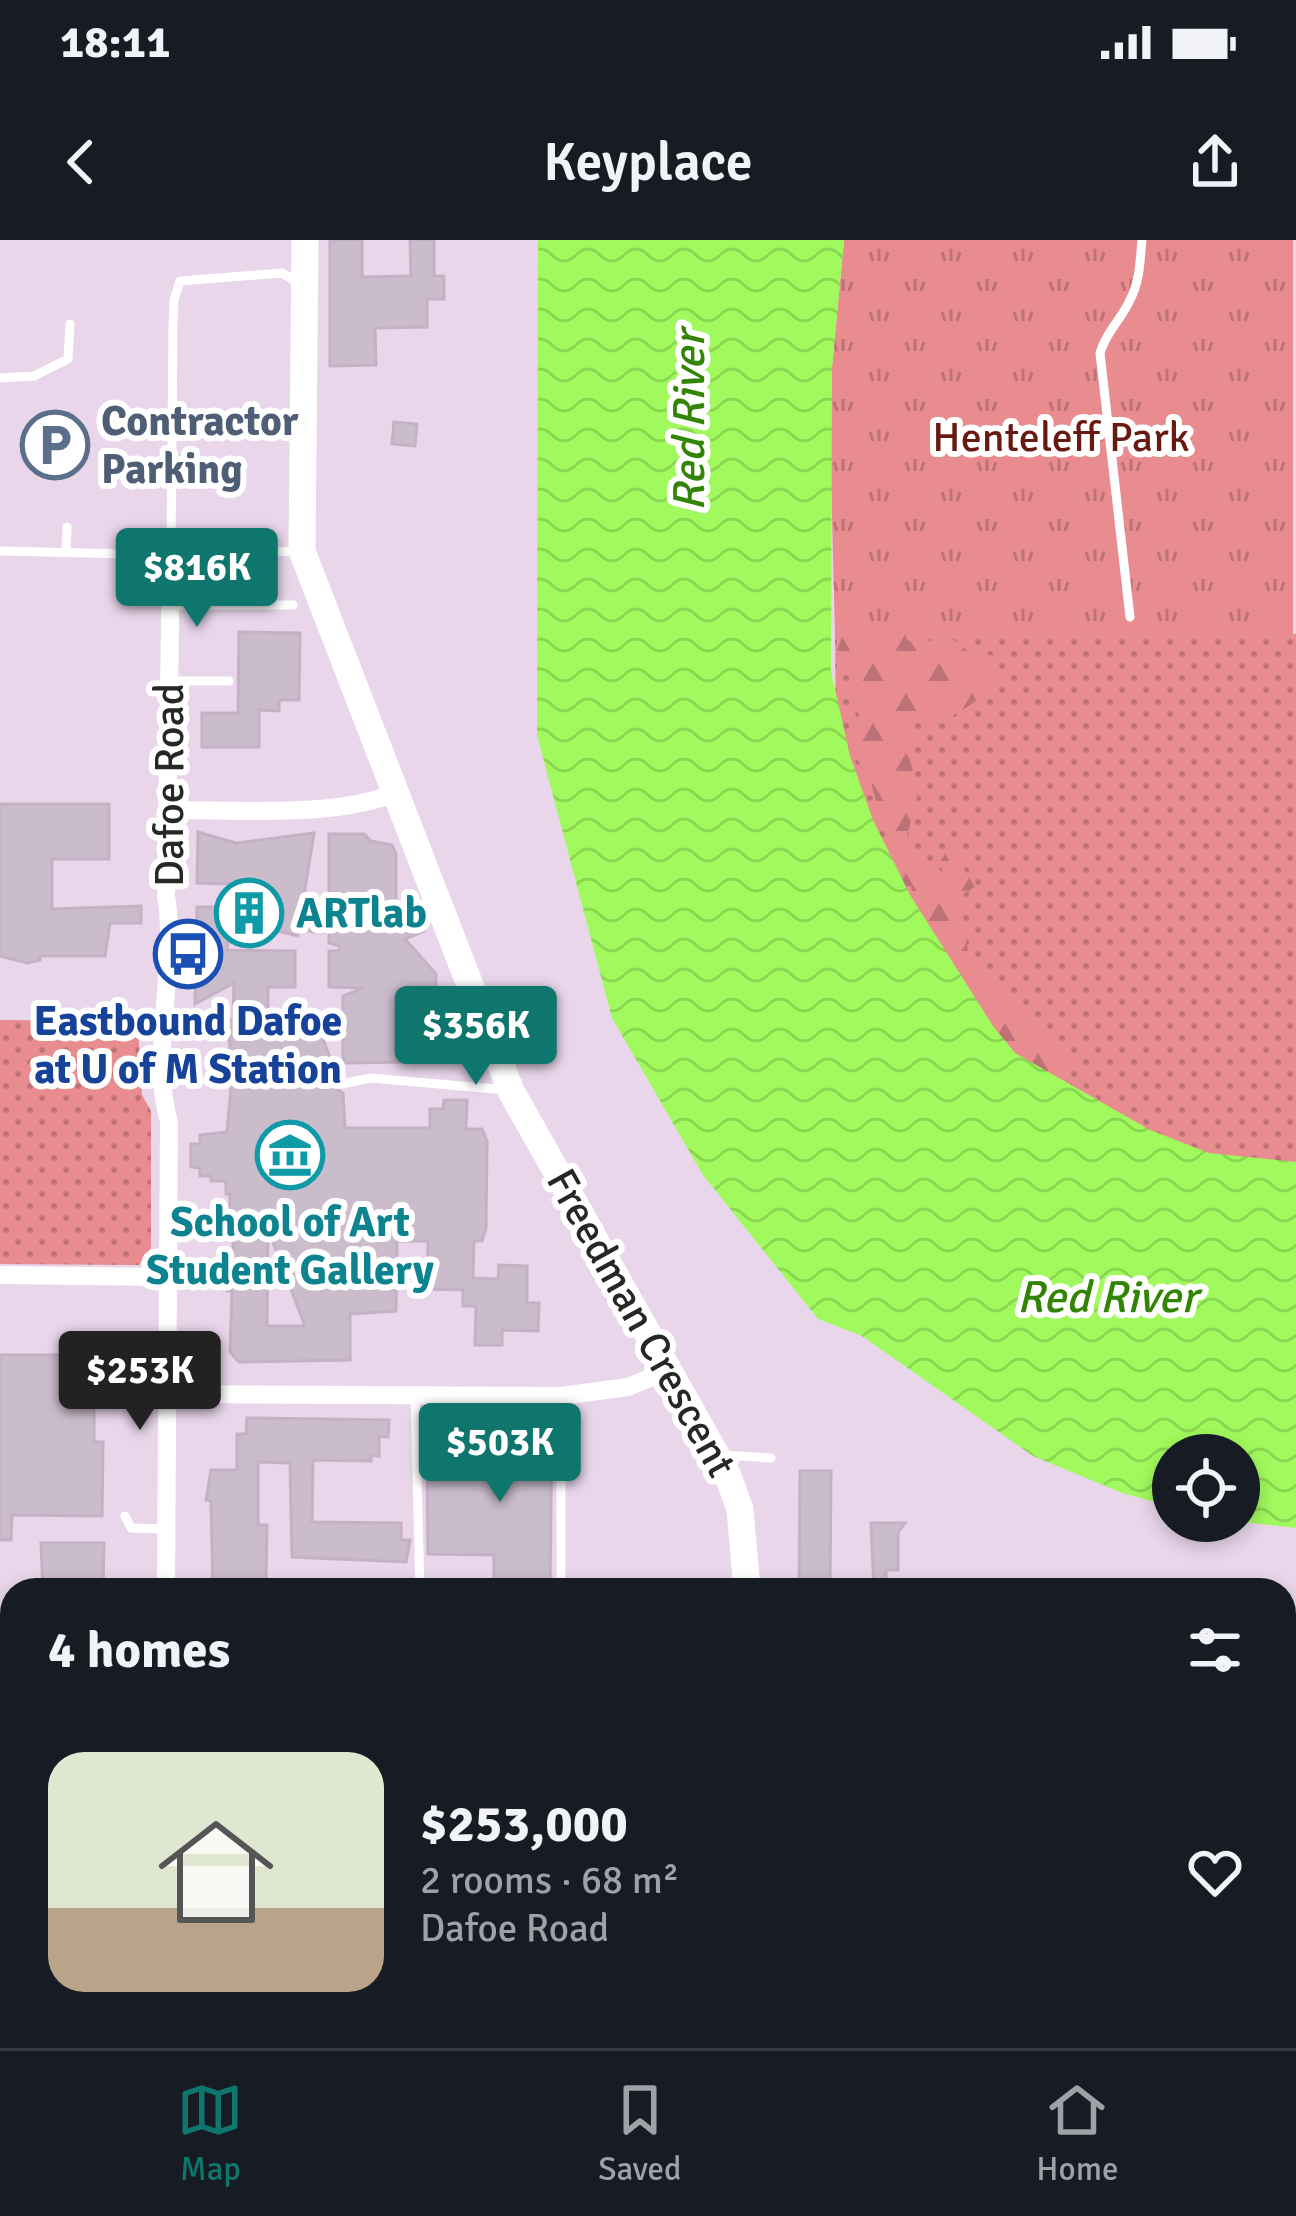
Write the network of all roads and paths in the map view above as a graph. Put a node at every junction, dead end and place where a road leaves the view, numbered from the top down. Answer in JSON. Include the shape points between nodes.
{"nodes":[{"id":1,"x":304,"y":240,"type":"edge"},
{"id":2,"x":1142,"y":240,"type":"edge"},
{"id":3,"x":303,"y":286,"type":"junction"},
{"id":4,"x":70,"y":324,"type":"dead end"},
{"id":5,"x":0,"y":378,"type":"edge"},
{"id":6,"x":67,"y":526,"type":"dead end"},
{"id":7,"x":0,"y":551,"type":"edge"},
{"id":8,"x":66,"y":551,"type":"junction"},
{"id":9,"x":302,"y":551,"type":"junction"},
{"id":10,"x":171,"y":555,"type":"junction"},
{"id":11,"x":170,"y":605,"type":"junction"},
{"id":12,"x":293,"y":605,"type":"dead end"},
{"id":13,"x":1130,"y":617,"type":"dead end"},
{"id":14,"x":169,"y":681,"type":"junction"},
{"id":15,"x":229,"y":681,"type":"dead end"},
{"id":16,"x":398,"y":792,"type":"junction"},
{"id":17,"x":167,"y":809,"type":"junction"},
{"id":18,"x":341,"y":1084,"type":"dead end"},
{"id":19,"x":511,"y":1091,"type":"junction"},
{"id":20,"x":0,"y":1275,"type":"edge"},
{"id":21,"x":168,"y":1277,"type":"junction"},
{"id":22,"x":669,"y":1370,"type":"junction"},
{"id":23,"x":167,"y":1394,"type":"junction"},
{"id":24,"x":561,"y":1396,"type":"junction"},
{"id":25,"x":415,"y":1398,"type":"junction"},
{"id":26,"x":717,"y":1455,"type":"junction"},
{"id":27,"x":771,"y":1458,"type":"dead end"},
{"id":28,"x":125,"y":1516,"type":"dead end"},
{"id":29,"x":166,"y":1528,"type":"junction"},
{"id":30,"x":166,"y":1578,"type":"edge"},
{"id":31,"x":420,"y":1578,"type":"edge"},
{"id":32,"x":563,"y":1578,"type":"edge"},
{"id":33,"x":745,"y":1578,"type":"edge"}],
"edges":[{"from":1,"to":3,"type":"street","name":"Freedman Crescent"},
{"from":2,"to":13,"type":"lane","via":[[1129,304],[1100,353]]},
{"from":3,"to":9,"type":"street","name":"Freedman Crescent"},
{"from":3,"to":10,"type":"lane","via":[[282,273],[180,281]]},
{"from":4,"to":5,"type":"lane","via":[[68,358],[34,376]]},
{"from":6,"to":8,"type":"lane"},
{"from":7,"to":8,"type":"lane"},
{"from":8,"to":10,"type":"lane"},
{"from":9,"to":10,"type":"lane"},
{"from":9,"to":16,"type":"street","name":"Freedman Crescent"},
{"from":10,"to":11,"type":"street","name":"Dafoe Road"},
{"from":11,"to":12,"type":"lane"},
{"from":11,"to":14,"type":"street","name":"Dafoe Road"},
{"from":14,"to":15,"type":"lane"},
{"from":14,"to":17,"type":"street","name":"Dafoe Road"},
{"from":16,"to":17,"type":"street","via":[[322,808]]},
{"from":16,"to":19,"type":"street","name":"Freedman Crescent"},
{"from":17,"to":21,"type":"street","name":"Dafoe Road","via":[[175,955]]},
{"from":18,"to":19,"type":"lane","via":[[370,1078]]},
{"from":19,"to":22,"type":"street","name":"Freedman Crescent"},
{"from":20,"to":21,"type":"street"},
{"from":21,"to":23,"type":"street","name":"Dafoe Road"},
{"from":22,"to":24,"type":"street","via":[[628,1387]]},
{"from":22,"to":26,"type":"street","name":"Freedman Crescent"},
{"from":23,"to":25,"type":"street"},
{"from":23,"to":29,"type":"street","name":"Dafoe Road"},
{"from":24,"to":25,"type":"street"},
{"from":24,"to":32,"type":"lane","via":[[568,1465]]},
{"from":25,"to":31,"type":"lane"},
{"from":26,"to":27,"type":"lane"},
{"from":26,"to":33,"type":"street","name":"Freedman Crescent","via":[[740,1509]]},
{"from":28,"to":29,"type":"lane","via":[[131,1528]]},
{"from":29,"to":30,"type":"street","name":"Dafoe Road"}]}
